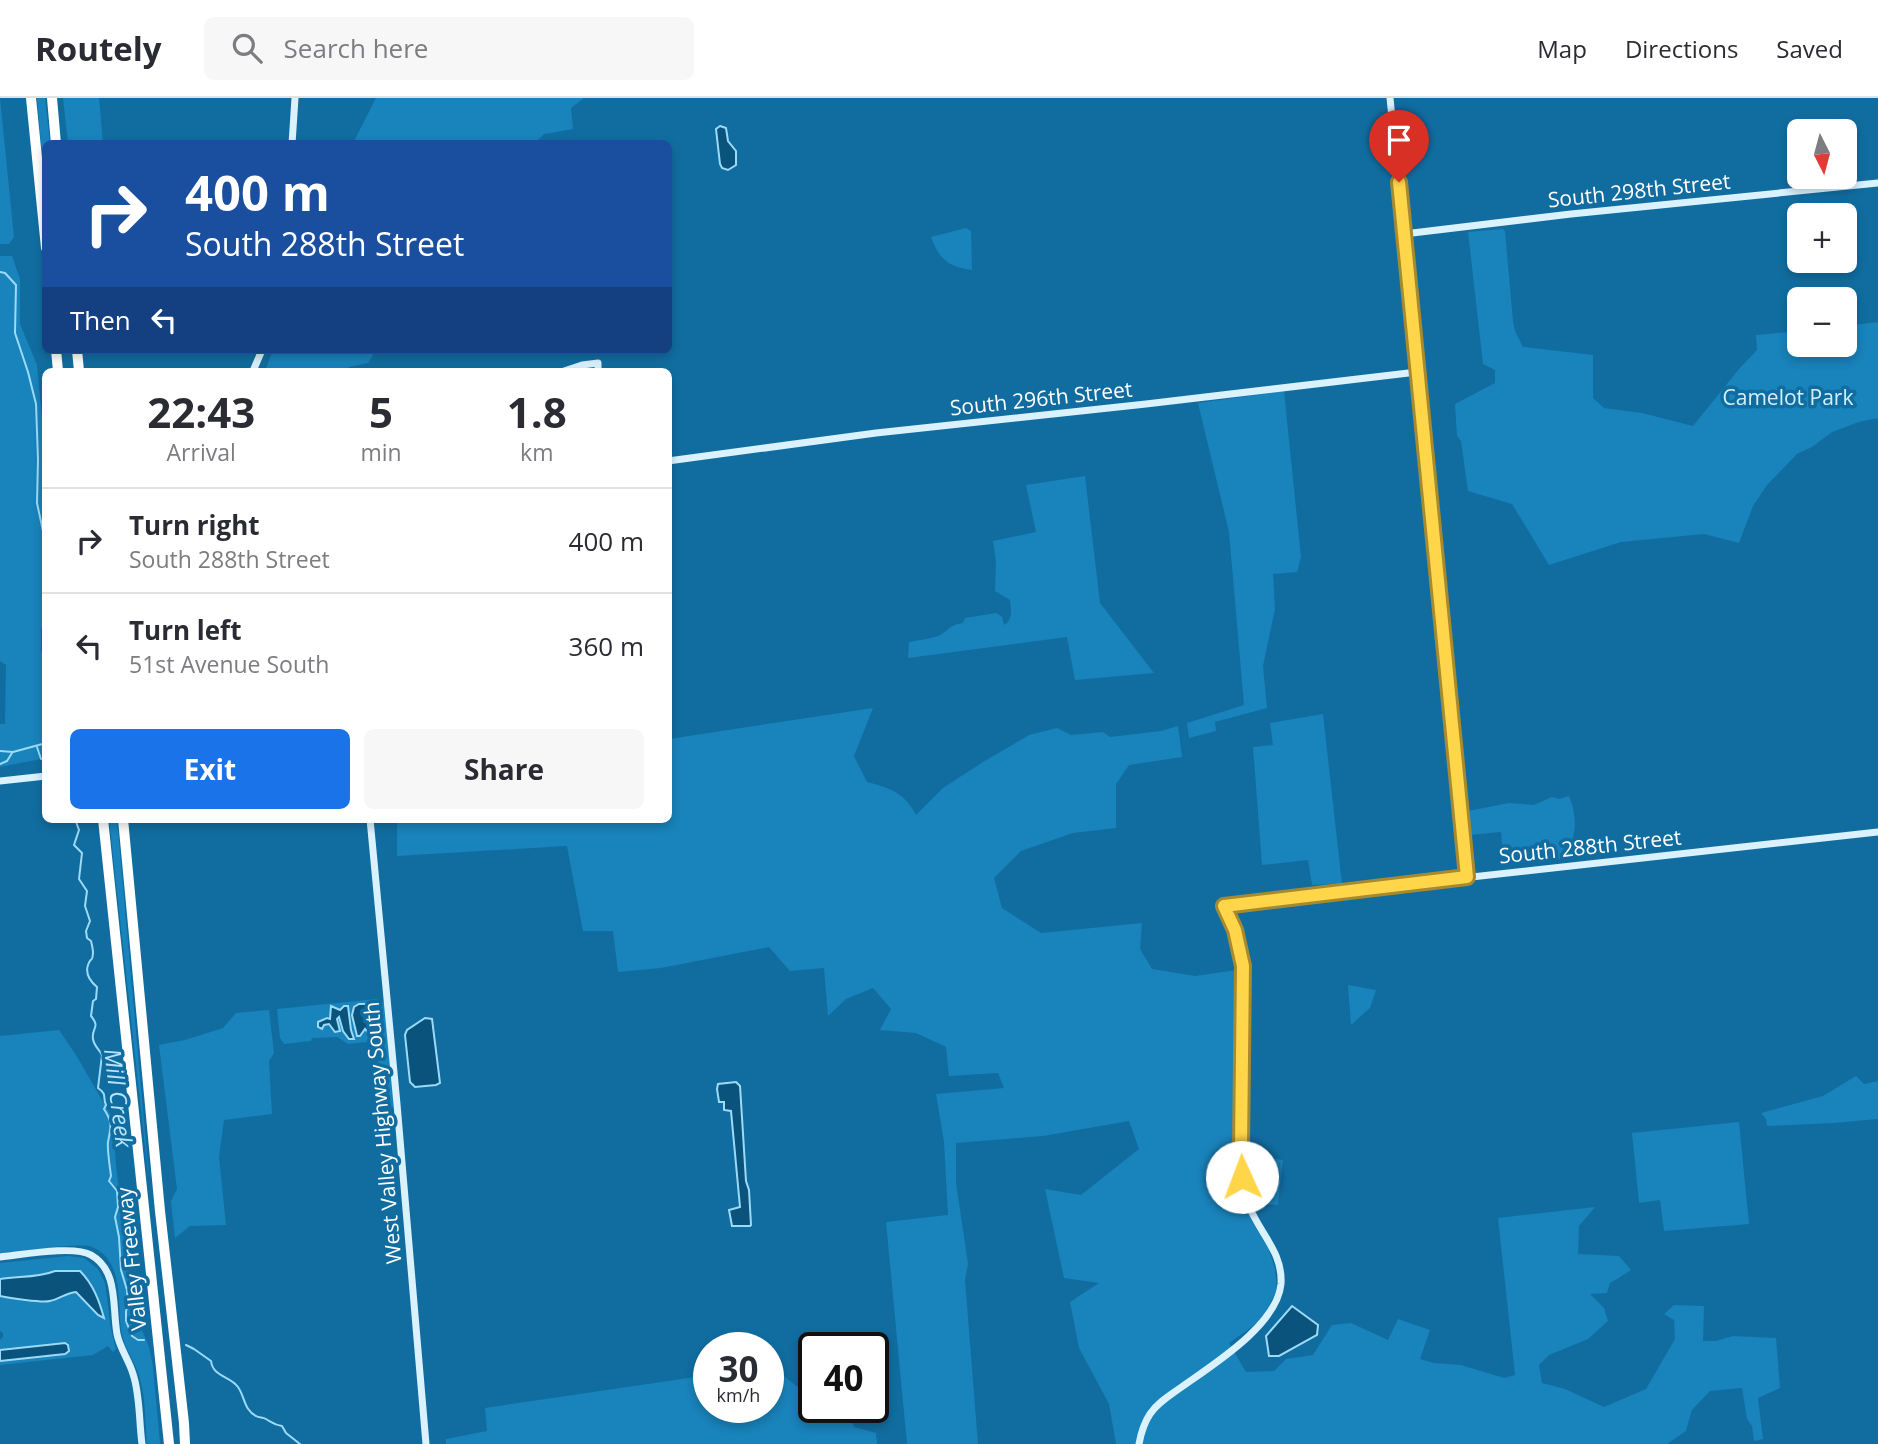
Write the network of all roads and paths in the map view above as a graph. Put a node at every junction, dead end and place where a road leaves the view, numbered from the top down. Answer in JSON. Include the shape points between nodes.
{"nodes":[{"id":1,"x":31,"y":98,"type":"edge"},
{"id":2,"x":52,"y":98,"type":"edge"},
{"id":3,"x":295,"y":98,"type":"edge"},
{"id":4,"x":1390,"y":98,"type":"edge"},
{"id":5,"x":57,"y":140,"type":"edge"},
{"id":6,"x":292,"y":140,"type":"edge"},
{"id":7,"x":1878,"y":183,"type":"edge"},
{"id":8,"x":42,"y":207,"type":"edge"},
{"id":9,"x":1404,"y":234,"type":"junction"},
{"id":10,"x":598,"y":367,"type":"edge"},
{"id":11,"x":572,"y":368,"type":"edge"},
{"id":12,"x":1417,"y":372,"type":"junction"},
{"id":13,"x":672,"y":460,"type":"edge"},
{"id":14,"x":42,"y":776,"type":"edge"},
{"id":15,"x":0,"y":781,"type":"edge"},
{"id":16,"x":103,"y":823,"type":"edge"},
{"id":17,"x":123,"y":823,"type":"edge"},
{"id":18,"x":370,"y":823,"type":"edge"},
{"id":19,"x":1878,"y":832,"type":"edge"},
{"id":20,"x":1467,"y":877,"type":"junction"},
{"id":21,"x":0,"y":1257,"type":"edge"},
{"id":22,"x":142,"y":1444,"type":"edge"},
{"id":23,"x":169,"y":1444,"type":"edge"},
{"id":24,"x":186,"y":1444,"type":"edge"},
{"id":25,"x":426,"y":1444,"type":"edge"},
{"id":26,"x":1139,"y":1444,"type":"edge"}],
"edges":[{"from":1,"to":8,"type":"highway"},
{"from":2,"to":5,"type":"highway"},
{"from":3,"to":6,"type":"street"},
{"from":4,"to":9,"type":"street"},
{"from":7,"to":9,"type":"street","name":"South 298th Street"},
{"from":9,"to":12,"type":"street"},
{"from":10,"to":11,"type":"street"},
{"from":12,"to":13,"type":"street","name":"South 296th Street"},
{"from":12,"to":20,"type":"street"},
{"from":14,"to":15,"type":"street"},
{"from":16,"to":23,"type":"highway","name":"Valley Freeway"},
{"from":17,"to":24,"type":"highway","name":"Valley Freeway"},
{"from":18,"to":25,"type":"street","name":"West Valley Highway South"},
{"from":19,"to":20,"type":"street","name":"South 288th Street"},
{"from":20,"to":26,"type":"street","name":"South 288th Street","via":[[1224,906],[1243,966],[1244,1191],[1278,1257],[1280,1291],[1271,1312],[1255,1329],[1156,1407]]},
{"from":21,"to":22,"type":"street","via":[[85,1252],[107,1272],[117,1335],[134,1377]]}]}
